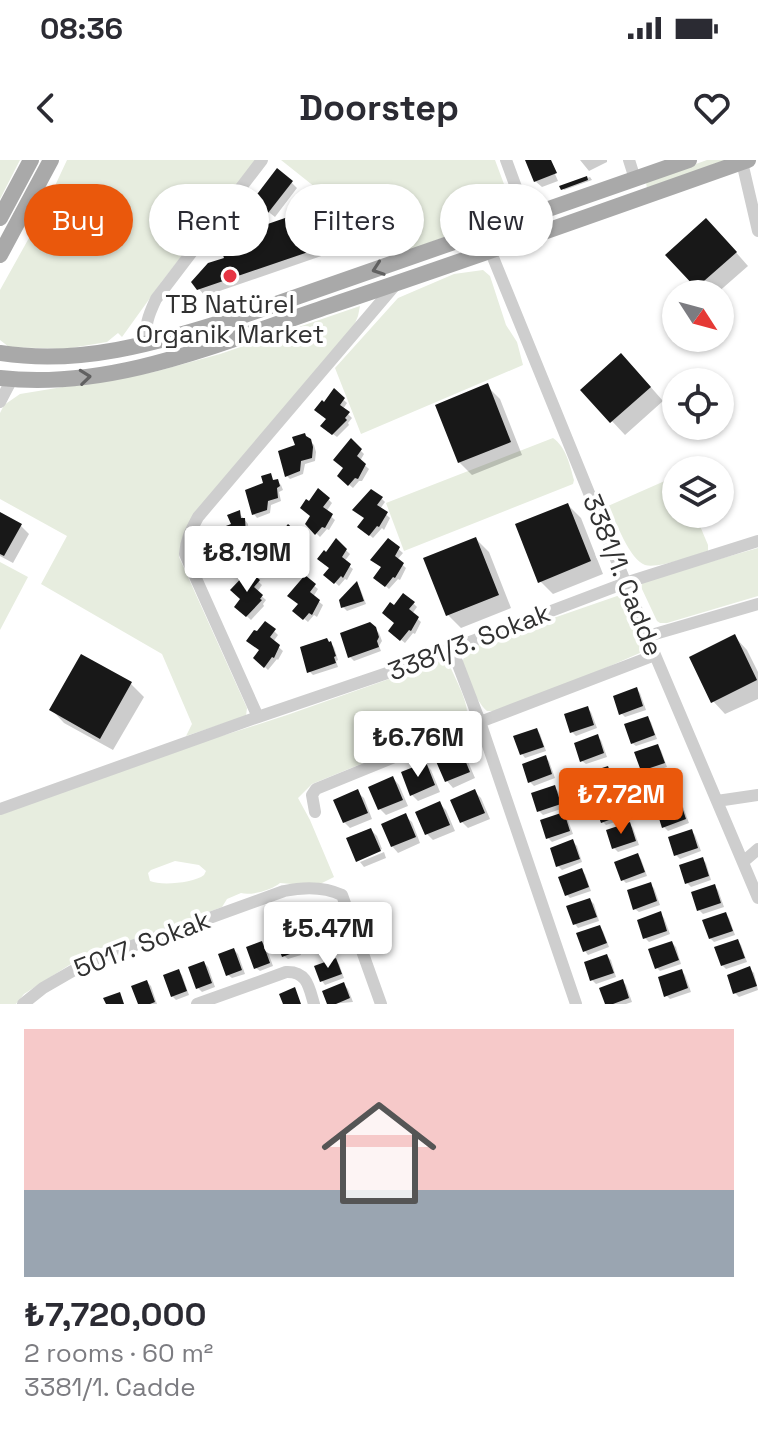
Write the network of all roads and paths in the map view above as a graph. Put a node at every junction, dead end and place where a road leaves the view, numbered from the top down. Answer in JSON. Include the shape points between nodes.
{"nodes":[{"id":1,"x":31,"y":160,"type":"edge"},
{"id":2,"x":51,"y":160,"type":"edge"},
{"id":3,"x":262,"y":160,"type":"edge"},
{"id":4,"x":506,"y":160,"type":"edge"},
{"id":5,"x":629,"y":160,"type":"edge"},
{"id":6,"x":689,"y":160,"type":"edge"},
{"id":7,"x":745,"y":161,"type":"edge"},
{"id":8,"x":635,"y":179,"type":"junction"},
{"id":9,"x":515,"y":184,"type":"edge"},
{"id":10,"x":640,"y":198,"type":"junction"},
{"id":11,"x":553,"y":208,"type":"edge"},
{"id":12,"x":0,"y":218,"type":"edge"},
{"id":13,"x":553,"y":228,"type":"edge"},
{"id":14,"x":758,"y":231,"type":"edge"},
{"id":15,"x":440,"y":247,"type":"edge"},
{"id":16,"x":0,"y":255,"type":"edge"},
{"id":17,"x":473,"y":256,"type":"edge"},
{"id":18,"x":492,"y":256,"type":"edge"},
{"id":19,"x":396,"y":284,"type":"junction"},
{"id":20,"x":149,"y":343,"type":"junction"},
{"id":21,"x":0,"y":353,"type":"edge"},
{"id":22,"x":5,"y":380,"type":"edge"},
{"id":23,"x":0,"y":402,"type":"edge"},
{"id":24,"x":758,"y":541,"type":"edge"},
{"id":25,"x":625,"y":583,"type":"junction"},
{"id":26,"x":758,"y":604,"type":"edge"},
{"id":27,"x":648,"y":636,"type":"junction"},
{"id":28,"x":452,"y":649,"type":"junction"},
{"id":29,"x":655,"y":655,"type":"junction"},
{"id":30,"x":258,"y":717,"type":"junction"},
{"id":31,"x":480,"y":722,"type":"junction"},
{"id":32,"x":758,"y":795,"type":"edge"},
{"id":33,"x":717,"y":801,"type":"junction"},
{"id":34,"x":0,"y":809,"type":"edge"},
{"id":35,"x":315,"y":812,"type":"dead end"},
{"id":36,"x":758,"y":849,"type":"edge"},
{"id":37,"x":743,"y":862,"type":"junction"},
{"id":38,"x":758,"y":898,"type":"edge"},
{"id":39,"x":23,"y":1004,"type":"edge"},
{"id":40,"x":197,"y":1004,"type":"edge"},
{"id":41,"x":314,"y":1004,"type":"edge"},
{"id":42,"x":381,"y":1004,"type":"edge"},
{"id":43,"x":576,"y":1004,"type":"edge"}],
"edges":[{"from":1,"to":12,"type":"main road"},
{"from":2,"to":16,"type":"main road"},
{"from":3,"to":20,"type":"street","via":[[156,299],[146,323]]},
{"from":4,"to":9,"type":"street"},
{"from":5,"to":8,"type":"street"},
{"from":6,"to":8,"type":"main road"},
{"from":7,"to":10,"type":"main road"},
{"from":7,"to":14,"type":"street"},
{"from":8,"to":10,"type":"main road"},
{"from":8,"to":11,"type":"main road"},
{"from":10,"to":13,"type":"main road"},
{"from":15,"to":20,"type":"main road","one_way":true},
{"from":17,"to":19,"type":"main road"},
{"from":18,"to":25,"type":"street","name":"3381/1. Cadde"},
{"from":22,"to":19,"type":"main road","one_way":true,"via":[[100,375],[151,365]]},
{"from":19,"to":30,"type":"street","via":[[198,517],[186,543],[185,554]]},
{"from":20,"to":21,"type":"main road","via":[[61,358]]},
{"from":22,"to":23,"type":"street"},
{"from":24,"to":25,"type":"street","name":"3381/3. Sokak"},
{"from":25,"to":27,"type":"street","name":"3381/1. Cadde"},
{"from":25,"to":28,"type":"street","name":"3381/3. Sokak"},
{"from":26,"to":27,"type":"street"},
{"from":27,"to":29,"type":"street","name":"3381/1. Cadde"},
{"from":28,"to":30,"type":"street","name":"3381/3. Sokak"},
{"from":28,"to":31,"type":"street"},
{"from":29,"to":31,"type":"street"},
{"from":29,"to":33,"type":"street","name":"3381/1. Cadde"},
{"from":30,"to":34,"type":"street","name":"3381/3. Sokak"},
{"from":31,"to":35,"type":"street","via":[[316,789]]},
{"from":31,"to":43,"type":"street"},
{"from":32,"to":33,"type":"street"},
{"from":33,"to":37,"type":"street","name":"3381/1. Cadde"},
{"from":36,"to":37,"type":"street"},
{"from":37,"to":38,"type":"street","name":"3381/1. Cadde"},
{"from":39,"to":42,"type":"street","name":"5017. Sokak","via":[[98,958],[284,891],[312,888],[342,895]]},
{"from":40,"to":41,"type":"street","via":[[295,972],[304,978]]}]}
